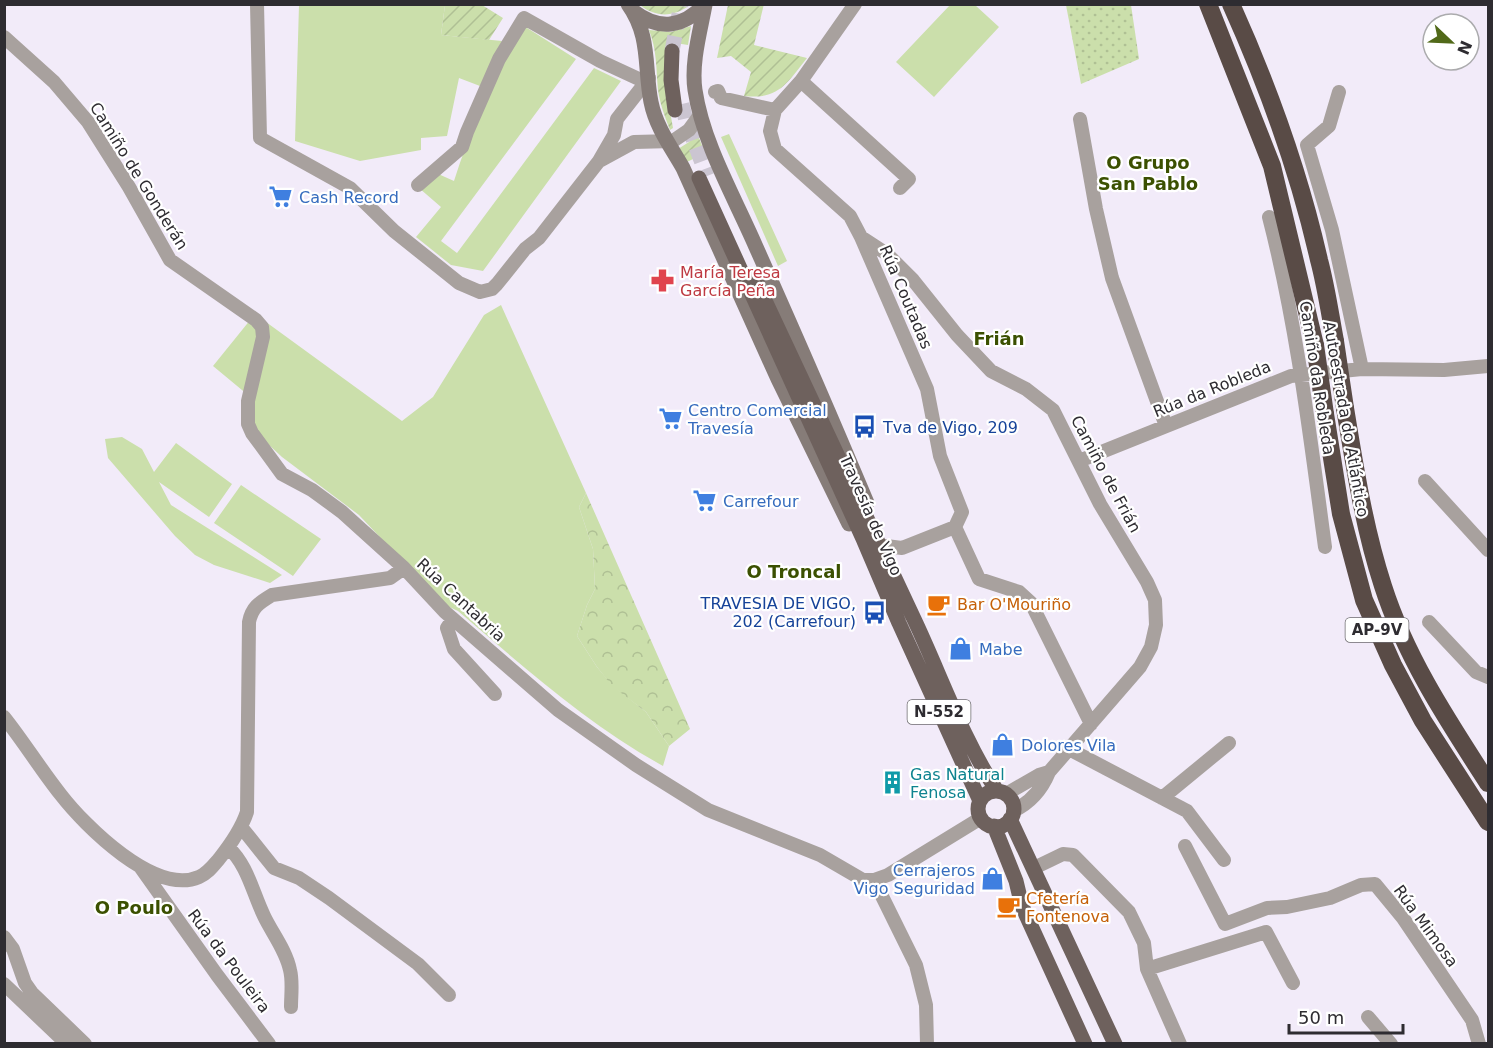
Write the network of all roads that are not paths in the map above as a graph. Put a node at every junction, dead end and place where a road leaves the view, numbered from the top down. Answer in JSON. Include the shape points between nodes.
{"nodes":[{"id":1,"x":257,"y":4,"type":"edge"},
{"id":2,"x":705,"y":4,"type":"edge"},
{"id":3,"x":855,"y":4,"type":"edge"},
{"id":4,"x":1208,"y":4,"type":"edge"},
{"id":5,"x":1231,"y":4,"type":"edge"},
{"id":6,"x":630,"y":8,"type":"edge"},
{"id":7,"x":4,"y":37,"type":"edge"},
{"id":8,"x":676,"y":50,"type":"tunnel mouth"},
{"id":9,"x":649,"y":78,"type":"junction"},
{"id":10,"x":801,"y":81,"type":"junction"},
{"id":11,"x":717,"y":92,"type":"dead end"},
{"id":12,"x":1339,"y":92,"type":"dead end"},
{"id":13,"x":679,"y":107,"type":"tunnel mouth"},
{"id":14,"x":775,"y":110,"type":"junction"},
{"id":15,"x":700,"y":114,"type":"junction"},
{"id":16,"x":1080,"y":119,"type":"dead end"},
{"id":17,"x":667,"y":142,"type":"junction"},
{"id":18,"x":599,"y":161,"type":"junction"},
{"id":19,"x":703,"y":177,"type":"tunnel mouth"},
{"id":20,"x":418,"y":185,"type":"dead end"},
{"id":21,"x":900,"y":188,"type":"dead end"},
{"id":22,"x":1269,"y":217,"type":"dead end"},
{"id":23,"x":861,"y":237,"type":"junction"},
{"id":24,"x":1488,"y":366,"type":"edge"},
{"id":25,"x":1362,"y":369,"type":"junction"},
{"id":26,"x":1301,"y":374,"type":"junction"},
{"id":27,"x":1166,"y":426,"type":"junction"},
{"id":28,"x":1079,"y":461,"type":"junction"},
{"id":29,"x":1425,"y":481,"type":"dead end"},
{"id":30,"x":955,"y":527,"type":"junction"},
{"id":31,"x":886,"y":546,"type":"junction"},
{"id":32,"x":1325,"y":547,"type":"dead end"},
{"id":33,"x":1488,"y":550,"type":"edge"},
{"id":34,"x":404,"y":568,"type":"junction"},
{"id":35,"x":453,"y":619,"type":"junction"},
{"id":36,"x":906,"y":620,"type":"junction"},
{"id":37,"x":1429,"y":622,"type":"dead end"},
{"id":38,"x":1488,"y":677,"type":"edge"},
{"id":39,"x":495,"y":694,"type":"dead end"},
{"id":40,"x":4,"y":717,"type":"edge"},
{"id":41,"x":1091,"y":724,"type":"junction"},
{"id":42,"x":1229,"y":743,"type":"dead end"},
{"id":43,"x":1069,"y":749,"type":"junction"},
{"id":44,"x":1049,"y":772,"type":"junction"},
{"id":45,"x":1488,"y":783,"type":"edge"},
{"id":46,"x":1002,"y":792,"type":"junction"},
{"id":47,"x":1162,"y":798,"type":"junction"},
{"id":48,"x":980,"y":801,"type":"junction"},
{"id":49,"x":1012,"y":815,"type":"junction"},
{"id":50,"x":981,"y":818,"type":"junction"},
{"id":51,"x":1488,"y":822,"type":"edge"},
{"id":52,"x":994,"y":826,"type":"junction"},
{"id":53,"x":242,"y":828,"type":"junction"},
{"id":54,"x":1185,"y":846,"type":"dead end"},
{"id":55,"x":228,"y":847,"type":"junction"},
{"id":56,"x":1224,"y":860,"type":"dead end"},
{"id":57,"x":141,"y":868,"type":"junction"},
{"id":58,"x":1034,"y":868,"type":"junction"},
{"id":59,"x":874,"y":880,"type":"junction"},
{"id":60,"x":4,"y":937,"type":"edge"},
{"id":61,"x":19,"y":960,"type":"junction"},
{"id":62,"x":1147,"y":969,"type":"junction"},
{"id":63,"x":1293,"y":983,"type":"dead end"},
{"id":64,"x":8,"y":987,"type":"edge"},
{"id":65,"x":449,"y":995,"type":"dead end"},
{"id":66,"x":291,"y":1006,"type":"dead end"},
{"id":67,"x":1368,"y":1017,"type":"dead end"},
{"id":68,"x":67,"y":1044,"type":"edge"},
{"id":69,"x":85,"y":1044,"type":"edge"},
{"id":70,"x":269,"y":1044,"type":"edge"},
{"id":71,"x":927,"y":1044,"type":"edge"},
{"id":72,"x":1085,"y":1044,"type":"edge"},
{"id":73,"x":1115,"y":1044,"type":"edge"},
{"id":74,"x":1180,"y":1044,"type":"edge"},
{"id":75,"x":1390,"y":1044,"type":"edge"},
{"id":76,"x":1479,"y":1044,"type":"edge"}],
"edges":[{"from":1,"to":18,"type":"street","via":[[260,138],[350,188],[394,231],[471,290],[480,292],[497,284]]},
{"from":2,"to":6,"type":"main road","via":[[683,22],[669,25],[643,19]]},
{"from":2,"to":15,"type":"main road","number":"N-552","via":[[695,71]]},
{"from":3,"to":10,"type":"street"},
{"from":4,"to":51,"type":"highway","name":"Autoestrada do Atlántico","number":"AP-9V","bridge":true,"via":[[1272,166],[1315,345],[1341,514],[1364,600],[1423,721]]},
{"from":5,"to":45,"type":"highway","name":"Autoestrada do Atlántico","number":"AP-9V","bridge":true,"via":[[1276,115],[1319,260],[1362,509],[1383,587],[1410,654]]},
{"from":6,"to":9,"type":"main road","number":"N-552","via":[[646,44]]},
{"from":7,"to":34,"type":"street","name":"Camiño de Gonderán","via":[[54,81],[88,122],[170,260],[262,327],[248,401],[248,424],[282,474],[342,512]]},
{"from":8,"to":13,"type":"main road"},
{"from":9,"to":17,"type":"main road","number":"N-552","via":[[651,102]]},
{"from":9,"to":18,"type":"street","via":[[617,119],[614,135]]},
{"from":9,"to":20,"type":"street","via":[[641,80],[610,66],[524,18],[499,59],[462,147]]},
{"from":10,"to":14,"type":"street"},
{"from":10,"to":21,"type":"street","via":[[909,179]]},
{"from":11,"to":14,"type":"street","via":[[721,98]]},
{"from":12,"to":25,"type":"street","via":[[1329,126],[1307,145],[1332,230]]},
{"from":14,"to":23,"type":"street","name":"Rúa Coutadas","via":[[770,131],[776,149],[849,216]]},
{"from":15,"to":17,"type":"street","via":[[689,130]]},
{"from":15,"to":31,"type":"main road","number":"N-552"},
{"from":16,"to":27,"type":"street","via":[[1112,278]]},
{"from":17,"to":18,"type":"street","via":[[634,142]]},
{"from":17,"to":36,"type":"main road","number":"N-552","via":[[683,168],[783,389]]},
{"from":19,"to":36,"type":"main road","name":"Travesía de Vigo","via":[[883,558]]},
{"from":22,"to":26,"type":"street","name":"Camiño da Robleda"},
{"from":23,"to":28,"type":"street","name":"Camiño de Frián","via":[[887,254],[913,280],[991,371],[1026,389],[1053,410]]},
{"from":23,"to":30,"type":"street","name":"Rúa Coutadas","via":[[927,389],[940,456],[962,512]]},
{"from":24,"to":25,"type":"street","name":"Rúa da Robleda"},
{"from":25,"to":26,"type":"street","name":"Rúa da Robleda"},
{"from":26,"to":27,"type":"street","name":"Rúa da Robleda"},
{"from":26,"to":32,"type":"street","name":"Camiño da Robleda"},
{"from":27,"to":28,"type":"street","name":"Rúa da Robleda"},
{"from":28,"to":41,"type":"street","name":"Camiño de Frián","via":[[1155,600],[1156,625],[1151,647],[1140,667]]},
{"from":29,"to":33,"type":"street"},
{"from":30,"to":31,"type":"street","via":[[902,548]]},
{"from":30,"to":41,"type":"street","name":"Rúa Coutadas","via":[[979,579],[1019,591],[1032,603]]},
{"from":31,"to":36,"type":"main road","number":"N-552"},
{"from":34,"to":35,"type":"street","name":"Rúa Cantabria"},
{"from":34,"to":53,"type":"street","name":"Rúa Cantabria","via":[[390,578],[272,595],[252,610],[247,812]]},
{"from":35,"to":39,"type":"street","via":[[447,628],[454,648]]},
{"from":35,"to":59,"type":"street","name":"Rúa Cantabria","via":[[558,710],[684,797],[820,855],[863,880]]},
{"from":36,"to":46,"type":"main road","name":"Travesía de Vigo","number":"N-552","via":[[970,745]]},
{"from":36,"to":48,"type":"main road","name":"Travesía de Vigo","number":"N-552"},
{"from":37,"to":38,"type":"street","via":[[1476,672]]},
{"from":40,"to":57,"type":"street","name":"Rúa Cantabria","via":[[61,796],[93,831]]},
{"from":41,"to":43,"type":"street","name":"Camiño de Frián"},
{"from":42,"to":47,"type":"street"},
{"from":43,"to":44,"type":"street","name":"Camiño de Frián"},
{"from":43,"to":47,"type":"street"},
{"from":44,"to":46,"type":"street","name":"Camiño de Frián"},
{"from":44,"to":49,"type":"street","name":"Camiño de Frián","via":[[1032,798]]},
{"from":46,"to":48,"type":"main road","via":[[987,794]]},
{"from":46,"to":49,"type":"main road","number":"N-552","via":[[1012,801]]},
{"from":47,"to":56,"type":"street","via":[[1187,811]]},
{"from":48,"to":50,"type":"main road","number":"N-552"},
{"from":49,"to":52,"type":"main road","via":[[1003,825]]},
{"from":49,"to":58,"type":"main road","number":"N-552"},
{"from":50,"to":52,"type":"main road"},
{"from":50,"to":59,"type":"street"},
{"from":52,"to":72,"type":"main road","via":[[1022,906]]},
{"from":53,"to":55,"type":"street","name":"Rúa Cantabria"},
{"from":53,"to":65,"type":"street","via":[[274,868],[299,878],[329,898],[418,964]]},
{"from":54,"to":76,"type":"street","name":"Rúa Mimosa","via":[[1225,924],[1267,908],[1330,898],[1361,885],[1375,884],[1403,918],[1472,1020]]},
{"from":55,"to":57,"type":"street","name":"Rúa Cantabria","via":[[198,878],[174,880]]},
{"from":55,"to":66,"type":"street","via":[[245,869],[286,959],[291,972]]},
{"from":57,"to":70,"type":"street","name":"Rúa da Pouleira"},
{"from":58,"to":62,"type":"street","via":[[1063,854],[1078,859],[1129,912],[1144,943]]},
{"from":58,"to":73,"type":"main road","number":"N-552"},
{"from":59,"to":71,"type":"street","via":[[916,965],[926,1005]]},
{"from":60,"to":61,"type":"street"},
{"from":61,"to":64,"type":"street"},
{"from":61,"to":69,"type":"street","via":[[32,993]]},
{"from":62,"to":63,"type":"street","via":[[1266,932]]},
{"from":62,"to":74,"type":"street"},
{"from":64,"to":68,"type":"street"},
{"from":67,"to":75,"type":"street"}]}
